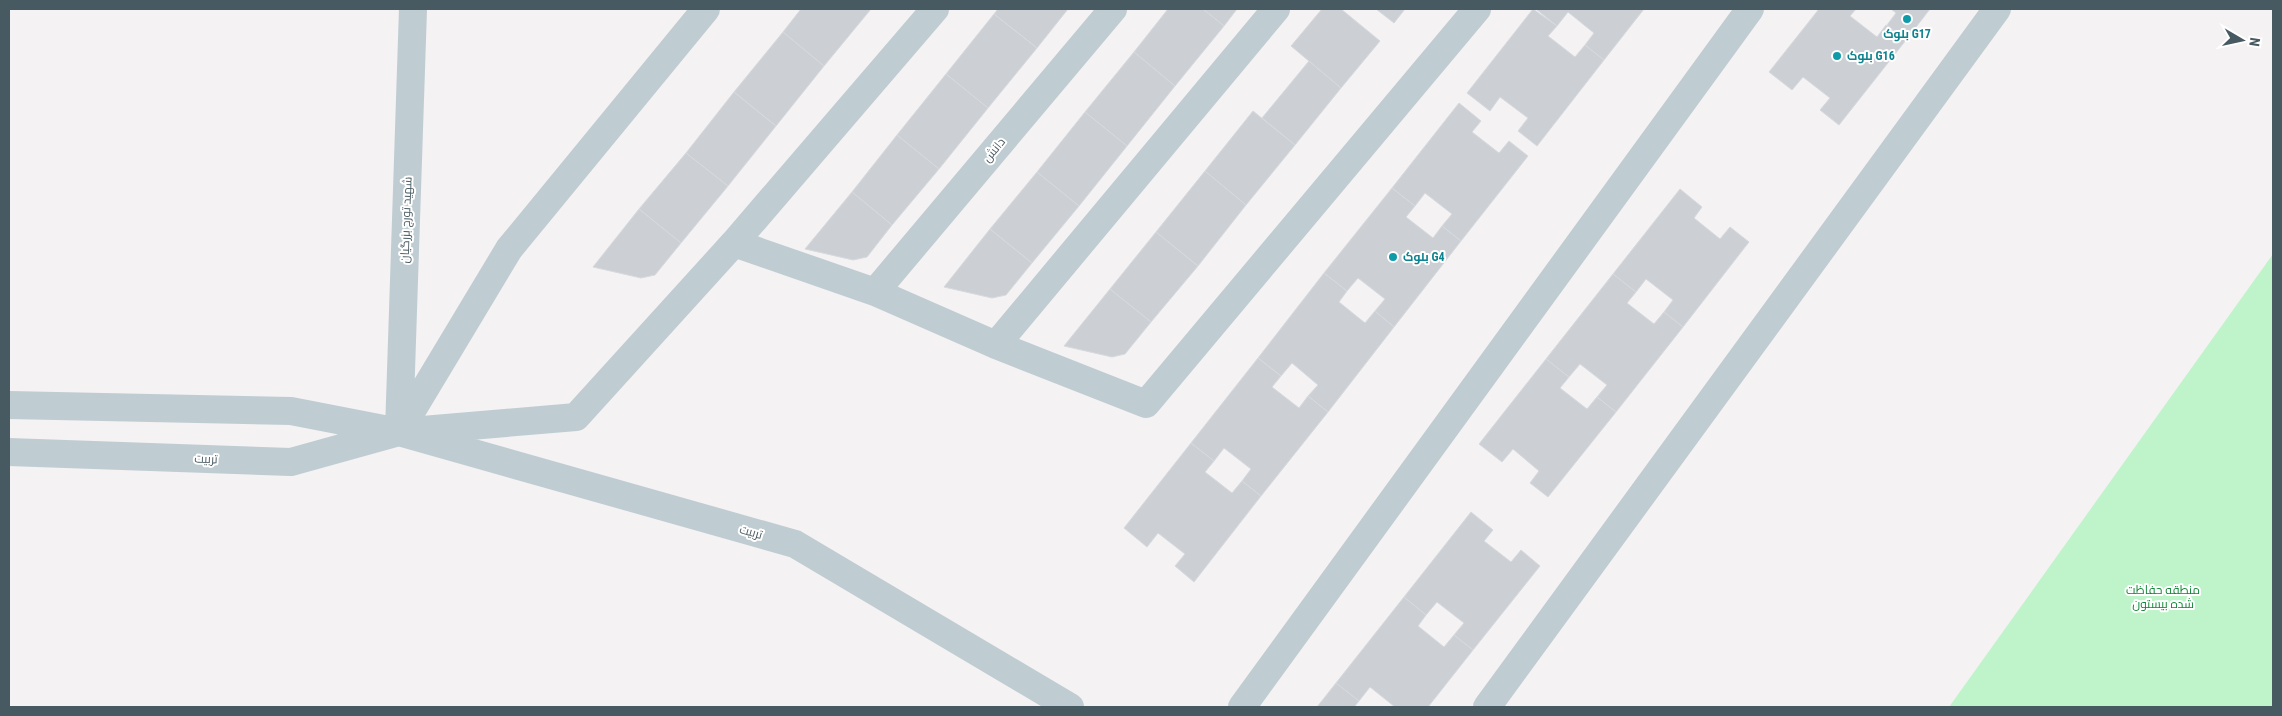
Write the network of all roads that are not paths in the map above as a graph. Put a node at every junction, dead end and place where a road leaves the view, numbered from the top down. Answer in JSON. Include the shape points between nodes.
{"nodes":[{"id":1,"x":413,"y":9,"type":"edge"},
{"id":2,"x":706,"y":9,"type":"edge"},
{"id":3,"x":934,"y":9,"type":"edge"},
{"id":4,"x":1113,"y":9,"type":"edge"},
{"id":5,"x":1276,"y":9,"type":"edge"},
{"id":6,"x":1477,"y":9,"type":"edge"},
{"id":7,"x":1750,"y":9,"type":"edge"},
{"id":8,"x":1997,"y":9,"type":"edge"},
{"id":9,"x":734,"y":244,"type":"junction"},
{"id":10,"x":875,"y":292,"type":"junction"},
{"id":11,"x":996,"y":345,"type":"junction"},
{"id":12,"x":9,"y":405,"type":"edge"},
{"id":13,"x":399,"y":432,"type":"junction"},
{"id":14,"x":9,"y":452,"type":"edge"},
{"id":15,"x":1070,"y":707,"type":"edge"},
{"id":16,"x":1242,"y":707,"type":"edge"},
{"id":17,"x":1487,"y":707,"type":"edge"}],
"edges":[{"from":1,"to":13,"type":"street","name":"شهید تورج بزرگیان"},
{"from":2,"to":13,"type":"street","via":[[509,249]]},
{"from":3,"to":9,"type":"street"},
{"from":4,"to":10,"type":"street","name":"دانش"},
{"from":5,"to":11,"type":"street"},
{"from":6,"to":11,"type":"street","via":[[1146,404]]},
{"from":7,"to":16,"type":"street"},
{"from":8,"to":17,"type":"street"},
{"from":9,"to":10,"type":"street"},
{"from":9,"to":13,"type":"street","via":[[576,417]]},
{"from":10,"to":11,"type":"street"},
{"from":12,"to":13,"type":"street","name":"تربیت","via":[[291,411]]},
{"from":13,"to":14,"type":"street","name":"تربیت","via":[[291,462]]},
{"from":13,"to":15,"type":"street","name":"تربیت","via":[[795,544]]}]}
